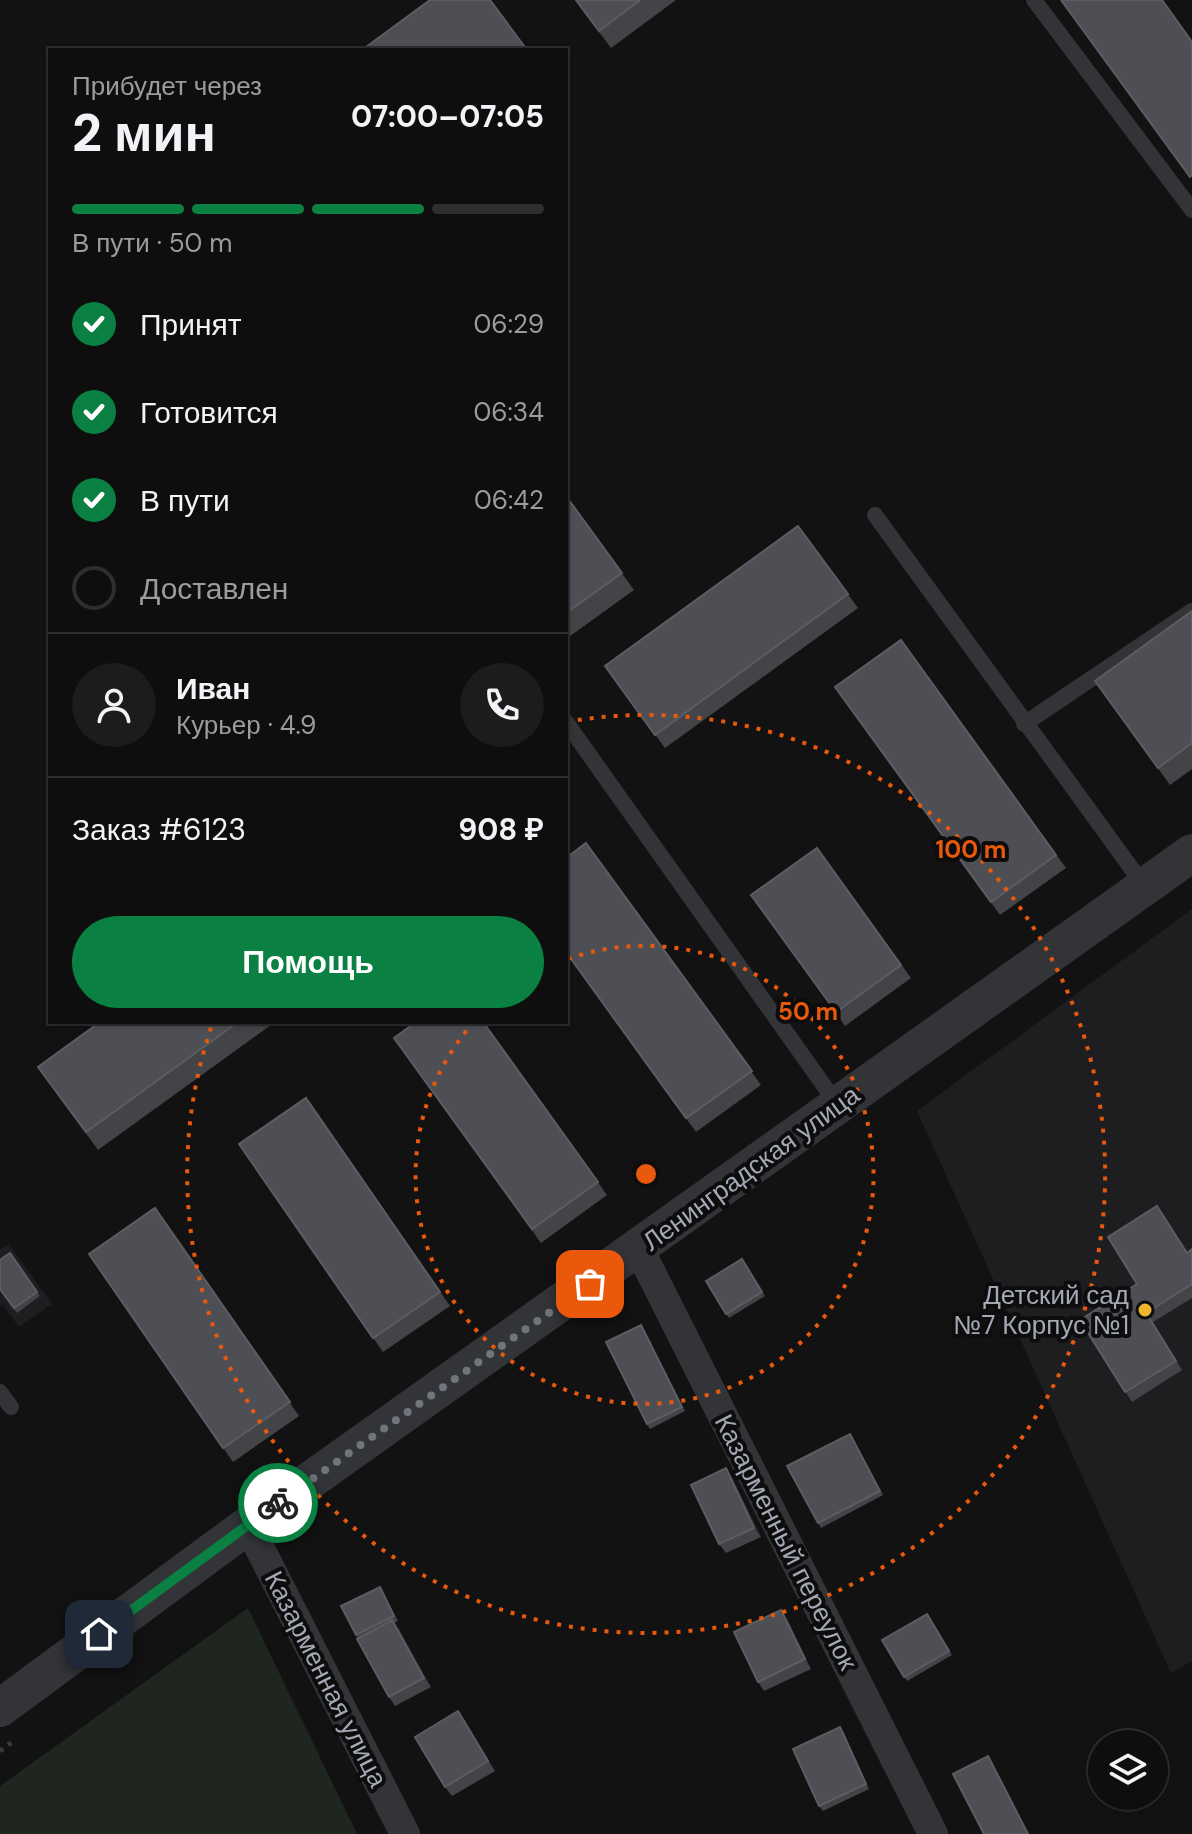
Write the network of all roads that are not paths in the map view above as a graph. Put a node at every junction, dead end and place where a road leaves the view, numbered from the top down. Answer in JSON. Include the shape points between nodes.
{"nodes":[{"id":1,"x":1034,"y":0,"type":"edge"},
{"id":2,"x":1192,"y":210,"type":"edge"},
{"id":3,"x":875,"y":515,"type":"dead end"},
{"id":4,"x":1192,"y":611,"type":"edge"},
{"id":5,"x":1024,"y":724,"type":"junction"},
{"id":6,"x":568,"y":725,"type":"edge"},
{"id":7,"x":1192,"y":853,"type":"edge"},
{"id":8,"x":1145,"y":887,"type":"junction"},
{"id":9,"x":837,"y":1104,"type":"junction"},
{"id":10,"x":639,"y":1249,"type":"junction"},
{"id":11,"x":0,"y":1392,"type":"edge"},
{"id":12,"x":11,"y":1407,"type":"dead end"},
{"id":13,"x":248,"y":1525,"type":"junction"},
{"id":14,"x":0,"y":1708,"type":"edge"},
{"id":15,"x":405,"y":1834,"type":"edge"},
{"id":16,"x":933,"y":1834,"type":"edge"}],
"edges":[{"from":1,"to":2,"type":"lane"},
{"from":3,"to":5,"type":"lane"},
{"from":4,"to":5,"type":"lane"},
{"from":5,"to":8,"type":"lane"},
{"from":6,"to":9,"type":"lane"},
{"from":7,"to":8,"type":"street","name":"Ленинградская улица"},
{"from":8,"to":9,"type":"street","name":"Ленинградская улица"},
{"from":9,"to":10,"type":"street","name":"Ленинградская улица"},
{"from":10,"to":13,"type":"street","name":"Ленинградская улица"},
{"from":10,"to":16,"type":"street","name":"Казарменный переулок"},
{"from":11,"to":12,"type":"lane"},
{"from":13,"to":14,"type":"street","name":"Ленинградская улица"},
{"from":13,"to":15,"type":"street","name":"Казарменная улица"}]}
